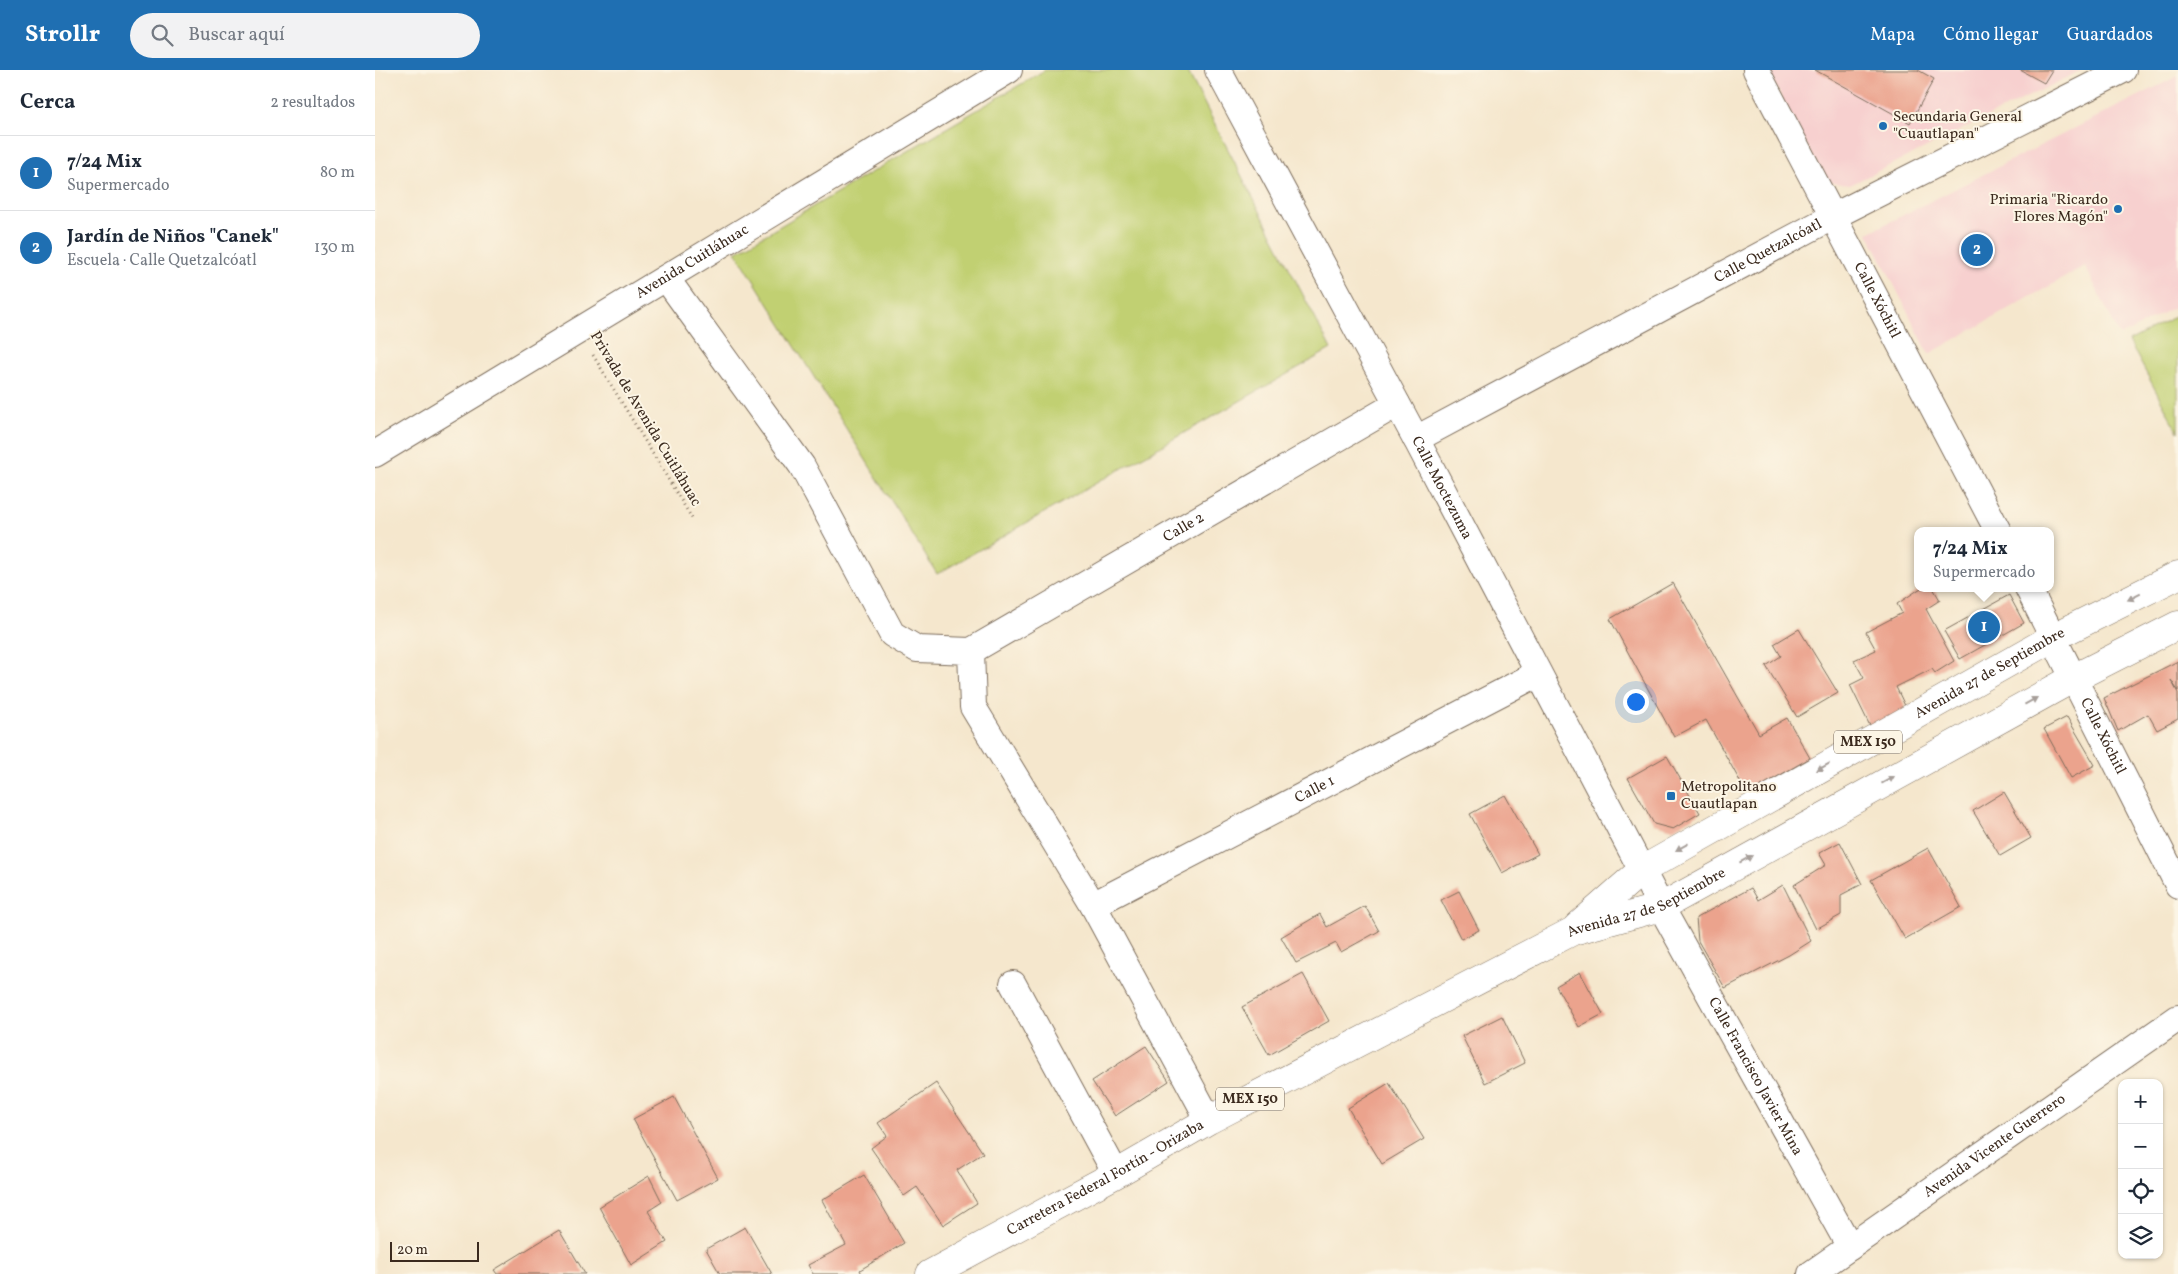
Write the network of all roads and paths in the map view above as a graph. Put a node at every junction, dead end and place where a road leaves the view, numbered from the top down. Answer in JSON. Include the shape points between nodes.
{"nodes":[{"id":1,"x":1009,"y":70,"type":"edge"},
{"id":2,"x":1218,"y":70,"type":"edge"},
{"id":3,"x":1756,"y":70,"type":"edge"},
{"id":4,"x":2123,"y":70,"type":"edge"},
{"id":5,"x":1833,"y":216,"type":"junction"},
{"id":6,"x":666,"y":278,"type":"junction"},
{"id":7,"x":579,"y":331,"type":"junction"},
{"id":8,"x":1397,"y":404,"type":"junction"},
{"id":9,"x":1416,"y":439,"type":"junction"},
{"id":10,"x":375,"y":454,"type":"edge"},
{"id":11,"x":693,"y":520,"type":"dead end"},
{"id":12,"x":1996,"y":527,"type":"edge"},
{"id":13,"x":2178,"y":575,"type":"edge"},
{"id":14,"x":2030,"y":592,"type":"edge"},
{"id":15,"x":2178,"y":626,"type":"edge"},
{"id":16,"x":2054,"y":637,"type":"junction"},
{"id":17,"x":971,"y":651,"type":"junction"},
{"id":18,"x":1537,"y":674,"type":"junction"},
{"id":19,"x":2074,"y":678,"type":"junction"},
{"id":20,"x":1642,"y":870,"type":"junction"},
{"id":21,"x":2178,"y":885,"type":"edge"},
{"id":22,"x":1093,"y":905,"type":"junction"},
{"id":23,"x":1661,"y":907,"type":"junction"},
{"id":24,"x":1573,"y":931,"type":"junction"},
{"id":25,"x":1013,"y":984,"type":"dead end"},
{"id":26,"x":2178,"y":1018,"type":"edge"},
{"id":27,"x":1209,"y":1120,"type":"junction"},
{"id":28,"x":1116,"y":1174,"type":"junction"},
{"id":29,"x":1850,"y":1247,"type":"junction"},
{"id":30,"x":930,"y":1274,"type":"edge"},
{"id":31,"x":1811,"y":1274,"type":"edge"}],
"edges":[{"from":1,"to":6,"type":"street","name":"Avenida Cuitláhuac"},
{"from":2,"to":8,"type":"street","name":"Calle Moctezuma"},
{"from":3,"to":5,"type":"street","name":"Calle Xóchitl"},
{"from":4,"to":5,"type":"street","name":"Calle Quetzalcóatl"},
{"from":5,"to":9,"type":"street","name":"Calle Quetzalcóatl"},
{"from":5,"to":12,"type":"street","name":"Calle Xóchitl"},
{"from":6,"to":7,"type":"street","name":"Avenida Cuitláhuac"},
{"from":6,"to":17,"type":"street","via":[[803,466],[892,634],[917,649]]},
{"from":7,"to":10,"type":"street","name":"Avenida Cuitláhuac"},
{"from":7,"to":11,"type":"path","name":"Privada de Avenida Cuitláhuac"},
{"from":8,"to":9,"type":"street","name":"Calle Moctezuma"},
{"from":8,"to":17,"type":"street","name":"Calle 2"},
{"from":9,"to":18,"type":"street","name":"Calle Moctezuma"},
{"from":13,"to":16,"type":"main road","name":"Avenida 27 de Septiembre","number":"MEX 150","one_way":true},
{"from":14,"to":16,"type":"street","name":"Calle Xóchitl"},
{"from":15,"to":19,"type":"main road","name":"Avenida 27 de Septiembre","number":"MEX 150"},
{"from":16,"to":19,"type":"street","name":"Calle Xóchitl"},
{"from":16,"to":20,"type":"main road","name":"Avenida 27 de Septiembre","number":"MEX 150","one_way":true},
{"from":17,"to":22,"type":"street","via":[[973,707]]},
{"from":18,"to":20,"type":"street","name":"Calle Moctezuma"},
{"from":18,"to":22,"type":"street","name":"Calle 1"},
{"from":19,"to":21,"type":"street","name":"Calle Xóchitl"},
{"from":23,"to":19,"type":"main road","name":"Avenida 27 de Septiembre","number":"MEX 150","one_way":true},
{"from":20,"to":23,"type":"street","name":"Calle Moctezuma"},
{"from":20,"to":24,"type":"main road","name":"Avenida 27 de Septiembre","number":"MEX 150"},
{"from":22,"to":27,"type":"street"},
{"from":23,"to":24,"type":"main road","name":"Avenida 27 de Septiembre","number":"MEX 150"},
{"from":23,"to":29,"type":"street","name":"Calle Francisco Javier Mina"},
{"from":24,"to":27,"type":"main road","name":"Carretera Federal Fortín - Orizaba","number":"MEX 150"},
{"from":25,"to":28,"type":"street"},
{"from":26,"to":29,"type":"street","name":"Avenida Vicente Guerrero"},
{"from":27,"to":28,"type":"main road","name":"Carretera Federal Fortín - Orizaba","number":"MEX 150"},
{"from":28,"to":30,"type":"main road","name":"Carretera Federal Fortín - Orizaba","number":"MEX 150"},
{"from":29,"to":31,"type":"street","name":"Avenida Vicente Guerrero"}]}
